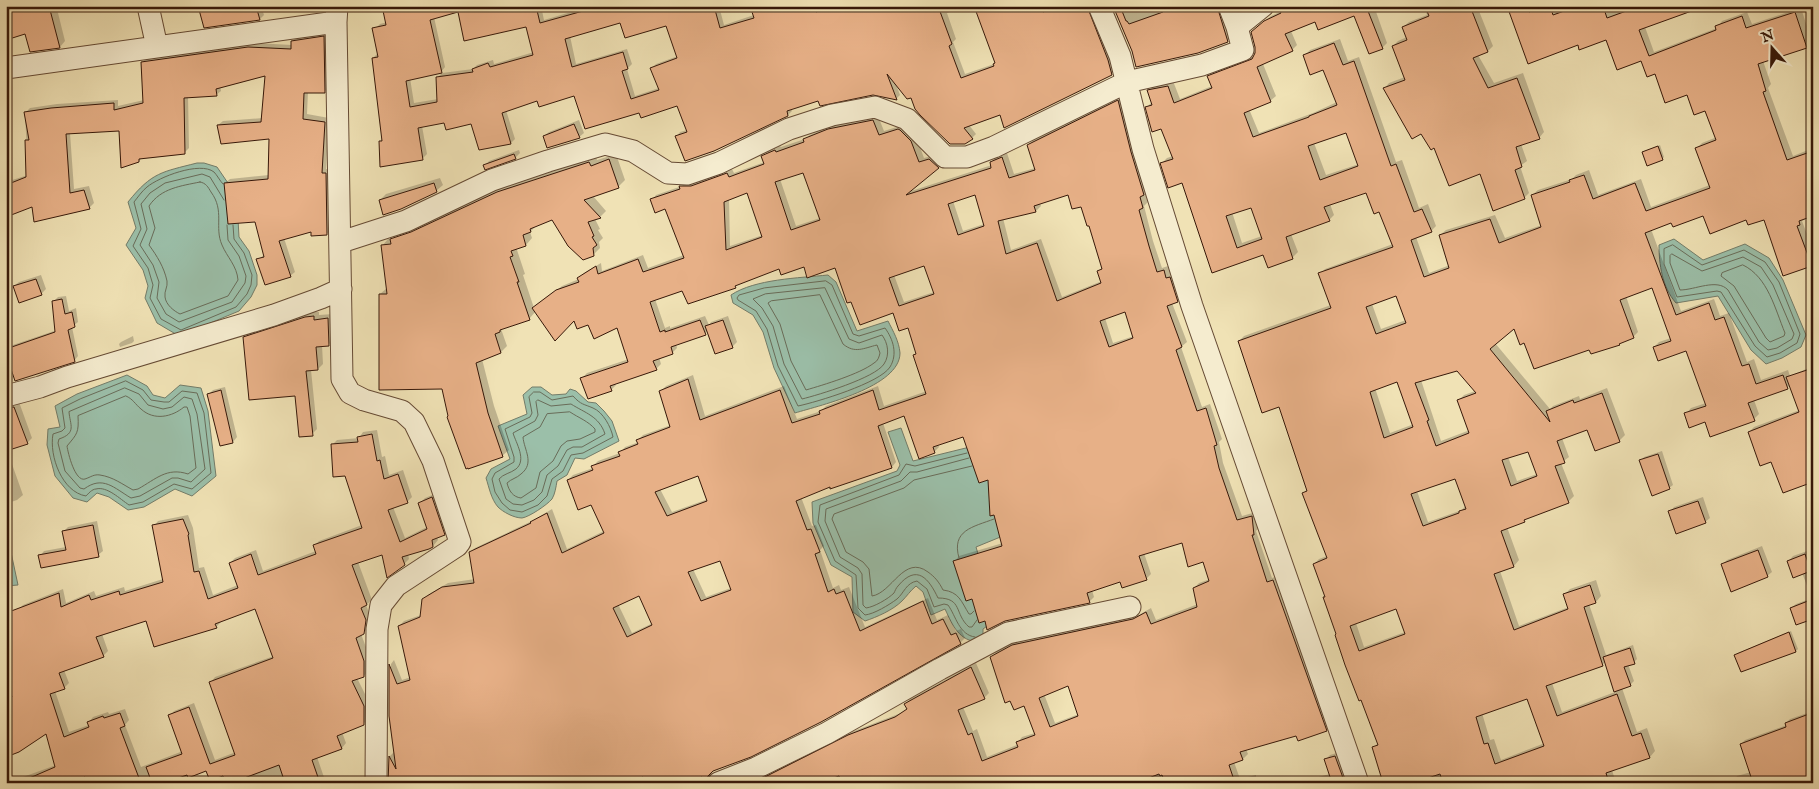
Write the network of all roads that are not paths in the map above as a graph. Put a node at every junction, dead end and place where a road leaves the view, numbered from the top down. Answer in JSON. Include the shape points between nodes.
{"nodes":[{"id":1,"x":148,"y":6,"type":"edge"},
{"id":2,"x":1099,"y":6,"type":"edge"},
{"id":3,"x":1229,"y":6,"type":"edge"},
{"id":4,"x":1263,"y":6,"type":"edge"},
{"id":5,"x":336,"y":14,"type":"edge"},
{"id":6,"x":1237,"y":27,"type":"junction"},
{"id":7,"x":157,"y":47,"type":"junction"},
{"id":8,"x":6,"y":68,"type":"edge"},
{"id":9,"x":1128,"y":82,"type":"junction"},
{"id":10,"x":341,"y":242,"type":"junction"},
{"id":11,"x":340,"y":290,"type":"junction"},
{"id":12,"x":6,"y":396,"type":"edge"},
{"id":13,"x":1130,"y":607,"type":"dead end"},
{"id":14,"x":376,"y":783,"type":"edge"},
{"id":15,"x":718,"y":783,"type":"edge"},
{"id":16,"x":1358,"y":783,"type":"edge"}],
"edges":[{"from":1,"to":7,"type":"street"},
{"from":2,"to":9,"type":"street"},
{"from":3,"to":6,"type":"street"},
{"from":4,"to":6,"type":"street"},
{"from":5,"to":7,"type":"street"},
{"from":5,"to":10,"type":"street"},
{"from":6,"to":9,"type":"street","via":[[1243,50],[1202,65]]},
{"from":7,"to":8,"type":"street"},
{"from":9,"to":10,"type":"street","via":[[994,147],[967,156],[945,157],[907,119],[875,107],[832,115],[789,129],[719,163],[686,174],[668,172],[634,151],[606,144],[492,180],[406,221]]},
{"from":9,"to":16,"type":"street","via":[[1143,149],[1192,306]]},
{"from":10,"to":11,"type":"street"},
{"from":11,"to":12,"type":"street","via":[[274,315]]},
{"from":11,"to":14,"type":"street","via":[[342,379],[350,393],[402,411],[414,422],[433,461],[460,542],[396,586],[381,605],[377,629]]},
{"from":13,"to":15,"type":"street","via":[[1008,633],[827,733]]}]}
